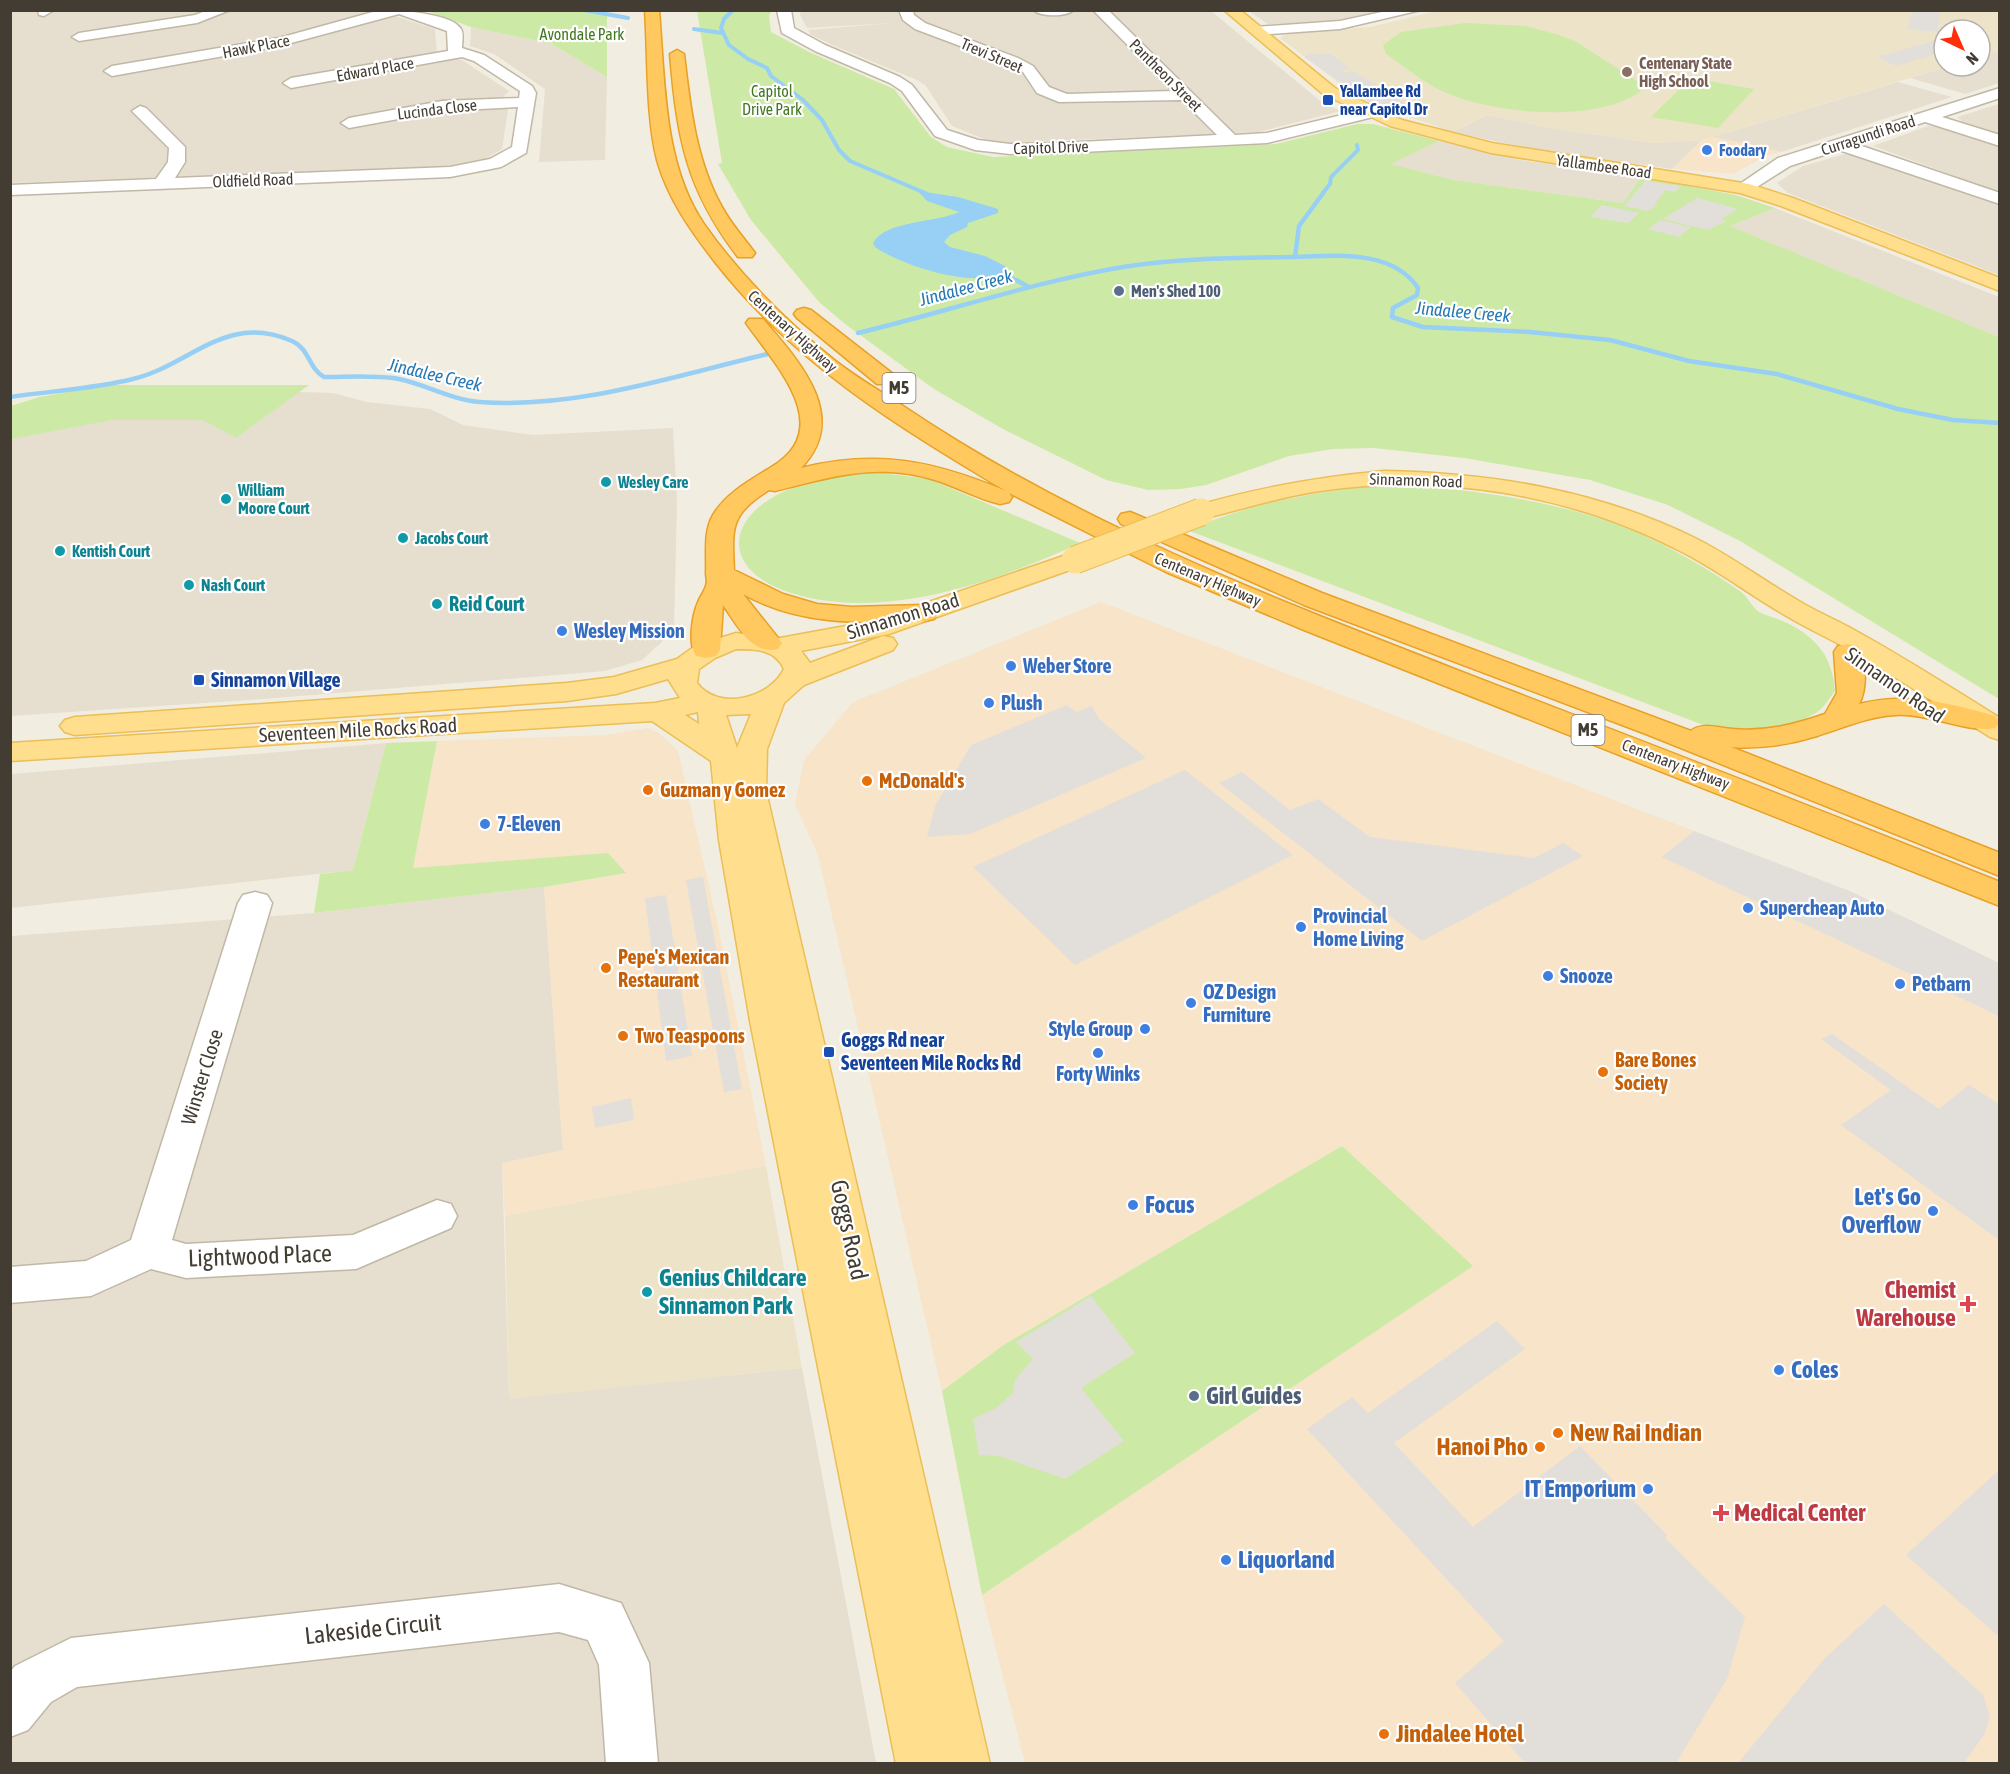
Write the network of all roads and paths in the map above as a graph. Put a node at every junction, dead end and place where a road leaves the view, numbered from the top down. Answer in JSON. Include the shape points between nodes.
{"nodes":[{"id":1,"x":223,"y":10,"type":"edge"},
{"id":2,"x":399,"y":10,"type":"edge"},
{"id":3,"x":652,"y":10,"type":"edge"},
{"id":4,"x":673,"y":10,"type":"edge"},
{"id":5,"x":784,"y":10,"type":"edge"},
{"id":6,"x":906,"y":10,"type":"edge"},
{"id":7,"x":1040,"y":10,"type":"edge"},
{"id":8,"x":1067,"y":10,"type":"edge"},
{"id":9,"x":1100,"y":10,"type":"edge"},
{"id":10,"x":1231,"y":10,"type":"edge"},
{"id":11,"x":1414,"y":10,"type":"edge"},
{"id":12,"x":1390,"y":13,"type":"edge"},
{"id":13,"x":1256,"y":31,"type":"junction"},
{"id":14,"x":79,"y":37,"type":"dead end"},
{"id":15,"x":460,"y":53,"type":"junction"},
{"id":16,"x":112,"y":71,"type":"dead end"},
{"id":17,"x":291,"y":83,"type":"dead end"},
{"id":18,"x":2000,"y":93,"type":"edge"},
{"id":19,"x":1185,"y":95,"type":"junction"},
{"id":20,"x":525,"y":102,"type":"junction"},
{"id":21,"x":140,"y":111,"type":"dead end"},
{"id":22,"x":1371,"y":113,"type":"junction"},
{"id":23,"x":1926,"y":117,"type":"junction"},
{"id":24,"x":349,"y":123,"type":"dead end"},
{"id":25,"x":1231,"y":140,"type":"junction"},
{"id":26,"x":2000,"y":141,"type":"edge"},
{"id":27,"x":1839,"y":144,"type":"junction"},
{"id":28,"x":161,"y":184,"type":"junction"},
{"id":29,"x":1743,"y":188,"type":"junction"},
{"id":30,"x":10,"y":190,"type":"edge"},
{"id":31,"x":2000,"y":199,"type":"edge"},
{"id":32,"x":713,"y":251,"type":"junction"},
{"id":33,"x":757,"y":267,"type":"dead end"},
{"id":34,"x":2000,"y":285,"type":"edge"},
{"id":35,"x":787,"y":299,"type":"dead end"},
{"id":36,"x":903,"y":391,"type":"dead end"},
{"id":37,"x":751,"y":493,"type":"junction"},
{"id":38,"x":1110,"y":510,"type":"dead end"},
{"id":39,"x":1175,"y":566,"type":"junction"},
{"id":40,"x":1026,"y":578,"type":"junction"},
{"id":41,"x":720,"y":579,"type":"junction"},
{"id":42,"x":1793,"y":609,"type":"junction"},
{"id":43,"x":924,"y":613,"type":"junction"},
{"id":44,"x":773,"y":645,"type":"junction"},
{"id":45,"x":1848,"y":652,"type":"junction"},
{"id":46,"x":697,"y":657,"type":"junction"},
{"id":47,"x":783,"y":689,"type":"junction"},
{"id":48,"x":710,"y":703,"type":"junction"},
{"id":49,"x":1928,"y":708,"type":"junction"},
{"id":50,"x":655,"y":712,"type":"junction"},
{"id":51,"x":1838,"y":718,"type":"junction"},
{"id":52,"x":1992,"y":727,"type":"edge"},
{"id":53,"x":1656,"y":728,"type":"junction"},
{"id":54,"x":10,"y":731,"type":"edge"},
{"id":55,"x":10,"y":752,"type":"edge"},
{"id":56,"x":726,"y":757,"type":"junction"},
{"id":57,"x":2000,"y":757,"type":"edge"},
{"id":58,"x":2000,"y":865,"type":"edge"},
{"id":59,"x":2000,"y":895,"type":"edge"},
{"id":60,"x":255,"y":903,"type":"dead end"},
{"id":61,"x":437,"y":1216,"type":"dead end"},
{"id":62,"x":148,"y":1251,"type":"junction"},
{"id":63,"x":10,"y":1285,"type":"edge"},
{"id":64,"x":10,"y":1712,"type":"edge"},
{"id":65,"x":632,"y":1764,"type":"edge"},
{"id":66,"x":922,"y":1764,"type":"edge"},
{"id":67,"x":964,"y":1764,"type":"edge"}],
"edges":[{"from":1,"to":14,"type":"street","via":[[197,19]]},
{"from":2,"to":15,"type":"street","via":[[452,28],[454,47]]},
{"from":2,"to":16,"type":"street","name":"Hawk Place","via":[[280,42]]},
{"from":3,"to":32,"type":"highway","name":"Centenary Highway","number":"M5","via":[[666,160],[693,222]]},
{"from":4,"to":33,"type":"highway","name":"Centenary Highway","via":[[693,167],[719,219]]},
{"from":5,"to":25,"type":"street","name":"Capitol Drive","via":[[786,30],[907,87],[941,133],[964,143],[1010,149]]},
{"from":6,"to":19,"type":"street","name":"Trevi Street","via":[[908,17],[920,26],[1028,69],[1044,90],[1065,99]]},
{"from":7,"to":8,"type":"street"},
{"from":9,"to":19,"type":"street","name":"Pantheon Street"},
{"from":10,"to":13,"type":"main road","name":"Yallambee Road"},
{"from":11,"to":12,"type":"street"},
{"from":12,"to":13,"type":"street","via":[[1340,25]]},
{"from":13,"to":22,"type":"main road","name":"Yallambee Road","via":[[1329,91]]},
{"from":15,"to":17,"type":"street","name":"Edward Place"},
{"from":15,"to":20,"type":"street","via":[[479,58],[522,85],[528,93]]},
{"from":18,"to":23,"type":"street","name":"Curragundi Road"},
{"from":19,"to":25,"type":"street","name":"Pantheon Street"},
{"from":20,"to":24,"type":"street","name":"Lucinda Close","via":[[442,106]]},
{"from":20,"to":28,"type":"street","name":"Oldfield Road","via":[[520,149],[495,163],[450,172]]},
{"from":21,"to":28,"type":"street","via":[[177,147],[179,160]]},
{"from":22,"to":25,"type":"street","name":"Capitol Drive","via":[[1267,138]]},
{"from":22,"to":29,"type":"main road","name":"Yallambee Road","via":[[1427,133],[1491,148]]},
{"from":23,"to":26,"type":"street"},
{"from":23,"to":27,"type":"street","name":"Curragundi Road"},
{"from":27,"to":29,"type":"street","name":"Curragundi Road","via":[[1784,162]]},
{"from":27,"to":31,"type":"street"},
{"from":28,"to":30,"type":"street","name":"Oldfield Road"},
{"from":29,"to":34,"type":"main road","name":"Yallambee Road"},
{"from":32,"to":37,"type":"highway","via":[[704,259],[794,370],[812,420],[809,445],[800,456]]},
{"from":32,"to":39,"type":"highway","name":"Centenary Highway","number":"M5","via":[[751,295],[827,365],[936,439],[1022,489]]},
{"from":35,"to":36,"type":"highway","name":"Centenary Highway","number":"M5","via":[[835,341]]},
{"from":37,"to":39,"type":"highway","via":[[831,468],[865,464],[920,468],[959,479],[1132,558]]},
{"from":37,"to":41,"type":"highway","via":[[728,512],[722,524]]},
{"from":38,"to":53,"type":"highway","name":"Centenary Highway","number":"M5","via":[[1242,570]]},
{"from":39,"to":59,"type":"highway","name":"Centenary Highway","number":"M5"},
{"from":40,"to":42,"type":"main road","name":"Sinnamon Road","bridge":true,"via":[[1266,492],[1357,478],[1451,480],[1521,489],[1597,508],[1662,532],[1710,556]]},
{"from":40,"to":43,"type":"main road","name":"Sinnamon Road"},
{"from":40,"to":47,"type":"main road","name":"Sinnamon Road","via":[[957,615]]},
{"from":41,"to":43,"type":"highway","via":[[739,580],[780,603],[808,610],[864,616]]},
{"from":41,"to":44,"type":"highway","via":[[746,621]]},
{"from":41,"to":46,"type":"highway"},
{"from":42,"to":45,"type":"main road","name":"Sinnamon Road"},
{"from":42,"to":52,"type":"main road","name":"Sinnamon Road","via":[[1845,636]]},
{"from":43,"to":44,"type":"main road","name":"Sinnamon Road","via":[[858,633]]},
{"from":44,"to":46,"type":"main road","name":"Sinnamon Road","via":[[736,642]]},
{"from":44,"to":47,"type":"main road","via":[[795,660],[798,669]]},
{"from":45,"to":49,"type":"main road","name":"Sinnamon Road"},
{"from":45,"to":51,"type":"highway","via":[[1851,693]]},
{"from":46,"to":48,"type":"main road","via":[[683,676],[685,686]]},
{"from":46,"to":54,"type":"main road","name":"Seventeen Mile Rocks Road","via":[[616,685],[567,692]]},
{"from":47,"to":48,"type":"main road","name":"Sinnamon Road","via":[[732,706]]},
{"from":47,"to":67,"type":"main road","name":"Goggs Road","via":[[752,749],[753,800]]},
{"from":48,"to":50,"type":"main road","name":"Seventeen Mile Rocks Road"},
{"from":48,"to":56,"type":"main road","name":"Goggs Road","via":[[711,718]]},
{"from":49,"to":51,"type":"highway","via":[[1878,708]]},
{"from":49,"to":52,"type":"highway"},
{"from":49,"to":57,"type":"main road","name":"Sinnamon Road"},
{"from":50,"to":55,"type":"main road","name":"Seventeen Mile Rocks Road"},
{"from":50,"to":56,"type":"main road"},
{"from":51,"to":53,"type":"highway","via":[[1797,732],[1752,739]]},
{"from":53,"to":58,"type":"highway","name":"Centenary Highway","number":"M5"},
{"from":56,"to":66,"type":"main road","name":"Goggs Road","via":[[735,840],[768,1021]]},
{"from":60,"to":62,"type":"street","name":"Winster Close"},
{"from":61,"to":62,"type":"street","name":"Lightwood Place","via":[[356,1252],[186,1261]]},
{"from":62,"to":63,"type":"street","via":[[91,1278]]},
{"from":64,"to":65,"type":"street","name":"Lakeside Circuit","via":[[33,1684],[71,1663],[559,1608],[604,1620],[624,1664]]}]}
